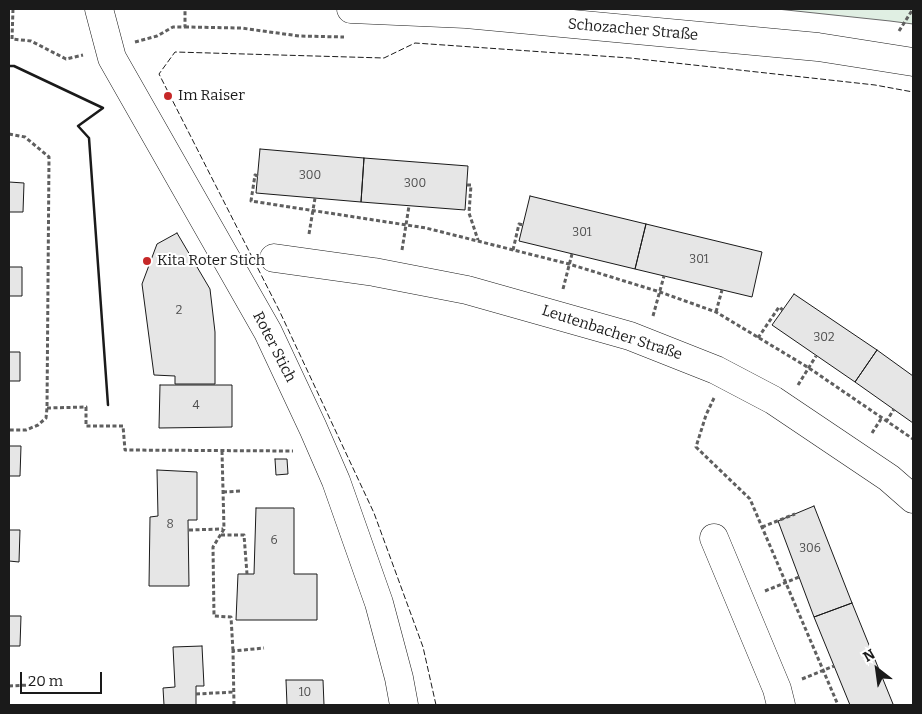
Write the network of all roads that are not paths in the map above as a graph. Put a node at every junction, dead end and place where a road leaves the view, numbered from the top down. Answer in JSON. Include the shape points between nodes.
{"nodes":[{"id":1,"x":99,"y":9,"type":"edge"},
{"id":2,"x":351,"y":9,"type":"edge"},
{"id":3,"x":913,"y":62,"type":"edge"},
{"id":4,"x":274,"y":258,"type":"dead end"},
{"id":5,"x":913,"y":499,"type":"edge"},
{"id":6,"x":714,"y":538,"type":"dead end"},
{"id":7,"x":779,"y":697,"type":"edge"},
{"id":8,"x":404,"y":705,"type":"edge"}],
"edges":[{"from":1,"to":8,"type":"street","name":"Roter Stich","via":[[112,58],[268,332],[314,428],[353,527],[378,603]]},
{"from":2,"to":3,"type":"street","name":"Schozacher Straße","via":[[466,14],[818,47]]},
{"from":4,"to":5,"type":"street","name":"Leutenbacher Straße","via":[[467,290],[557,314],[691,359],[773,400],[889,478]]},
{"from":6,"to":7,"type":"street"}]}
